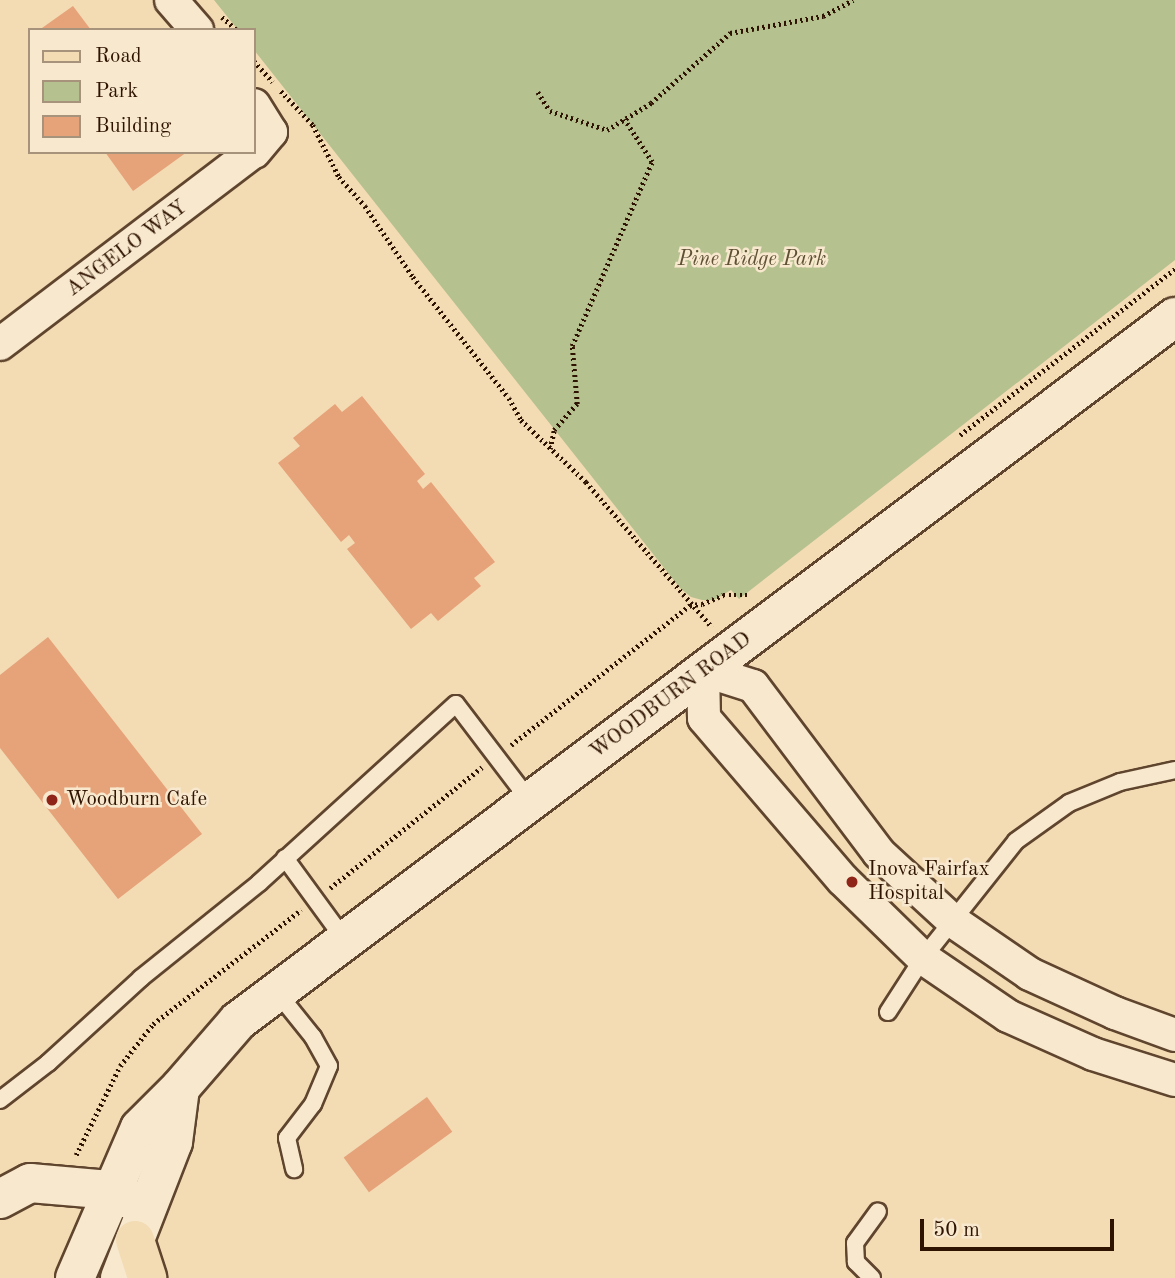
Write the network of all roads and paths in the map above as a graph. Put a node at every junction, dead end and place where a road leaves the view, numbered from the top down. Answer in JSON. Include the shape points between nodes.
{"nodes":[{"id":1,"x":171,"y":0,"type":"edge"},
{"id":2,"x":853,"y":0,"type":"edge"},
{"id":3,"x":195,"y":28,"type":"edge"},
{"id":4,"x":256,"y":63,"type":"edge"},
{"id":5,"x":538,"y":92,"type":"dead end"},
{"id":6,"x":256,"y":118,"type":"edge"},
{"id":7,"x":624,"y":119,"type":"junction"},
{"id":8,"x":260,"y":145,"type":"edge"},
{"id":9,"x":248,"y":154,"type":"edge"},
{"id":10,"x":1175,"y":269,"type":"edge"},
{"id":11,"x":1175,"y":317,"type":"edge"},
{"id":12,"x":0,"y":344,"type":"edge"},
{"id":13,"x":955,"y":439,"type":"dead end"},
{"id":14,"x":550,"y":450,"type":"junction"},
{"id":15,"x":753,"y":595,"type":"dead end"},
{"id":16,"x":690,"y":605,"type":"junction"},
{"id":17,"x":705,"y":619,"type":"dead end"},
{"id":18,"x":703,"y":670,"type":"junction"},
{"id":19,"x":496,"y":756,"type":"junction"},
{"id":20,"x":1175,"y":770,"type":"edge"},
{"id":21,"x":531,"y":802,"type":"junction"},
{"id":22,"x":285,"y":858,"type":"junction"},
{"id":23,"x":315,"y":899,"type":"junction"},
{"id":24,"x":954,"y":922,"type":"junction"},
{"id":25,"x":344,"y":939,"type":"junction"},
{"id":26,"x":923,"y":958,"type":"junction"},
{"id":27,"x":276,"y":991,"type":"junction"},
{"id":28,"x":888,"y":1012,"type":"dead end"},
{"id":29,"x":1175,"y":1035,"type":"edge"},
{"id":30,"x":1175,"y":1080,"type":"edge"},
{"id":31,"x":180,"y":1088,"type":"junction"},
{"id":32,"x":0,"y":1100,"type":"edge"},
{"id":33,"x":76,"y":1155,"type":"dead end"},
{"id":34,"x":294,"y":1169,"type":"dead end"},
{"id":35,"x":110,"y":1193,"type":"junction"},
{"id":36,"x":0,"y":1199,"type":"edge"},
{"id":37,"x":878,"y":1211,"type":"dead end"},
{"id":38,"x":141,"y":1223,"type":"junction"},
{"id":39,"x":75,"y":1278,"type":"edge"},
{"id":40,"x":120,"y":1278,"type":"edge"},
{"id":41,"x":147,"y":1278,"type":"edge"},
{"id":42,"x":872,"y":1278,"type":"edge"}],
"edges":[{"from":1,"to":3,"type":"street"},
{"from":2,"to":7,"type":"path","via":[[823,16],[730,33],[651,103]]},
{"from":4,"to":14,"type":"path","via":[[313,125],[340,177],[509,398],[521,420]]},
{"from":5,"to":7,"type":"path","via":[[550,111],[607,130]]},
{"from":6,"to":8,"type":"street"},
{"from":7,"to":14,"type":"path","via":[[652,162],[572,346],[577,404],[554,430]]},
{"from":9,"to":12,"type":"street","name":"ANGELO WAY"},
{"from":10,"to":13,"type":"path"},
{"from":11,"to":18,"type":"street","name":"WOODBURN ROAD"},
{"from":14,"to":16,"type":"path","via":[[586,482]]},
{"from":15,"to":16,"type":"path","via":[[723,595]]},
{"from":16,"to":17,"type":"path"},
{"from":16,"to":19,"type":"path"},
{"from":18,"to":21,"type":"street","name":"WOODBURN ROAD"},
{"from":18,"to":24,"type":"street","via":[[753,686],[878,853]]},
{"from":18,"to":26,"type":"street","via":[[704,718],[843,880]]},
{"from":19,"to":21,"type":"lane"},
{"from":19,"to":22,"type":"lane","via":[[456,704]]},
{"from":19,"to":23,"type":"path"},
{"from":20,"to":24,"type":"lane","via":[[1120,782],[1069,803],[1016,841]]},
{"from":21,"to":25,"type":"street","name":"WOODBURN ROAD"},
{"from":22,"to":23,"type":"lane"},
{"from":22,"to":32,"type":"lane"},
{"from":23,"to":25,"type":"lane"},
{"from":23,"to":33,"type":"path","via":[[153,1024],[120,1066]]},
{"from":24,"to":26,"type":"lane"},
{"from":24,"to":29,"type":"street","via":[[1030,974]]},
{"from":25,"to":27,"type":"street","name":"WOODBURN ROAD"},
{"from":26,"to":28,"type":"lane"},
{"from":26,"to":30,"type":"street","via":[[1008,1016],[1093,1054]]},
{"from":27,"to":31,"type":"street","name":"WOODBURN ROAD","via":[[217,1042]]},
{"from":27,"to":34,"type":"lane","via":[[313,1037],[329,1066],[313,1104],[287,1138]]},
{"from":31,"to":35,"type":"street","name":"WOODBURN ROAD","via":[[140,1128]]},
{"from":31,"to":38,"type":"street","via":[[173,1142]]},
{"from":35,"to":36,"type":"street","via":[[30,1183]]},
{"from":35,"to":38,"type":"street"},
{"from":35,"to":39,"type":"street","name":"WOODBURN ROAD"},
{"from":37,"to":42,"type":"lane","via":[[855,1243],[856,1262]]},
{"from":38,"to":40,"type":"street"},
{"from":38,"to":41,"type":"main road"}]}
